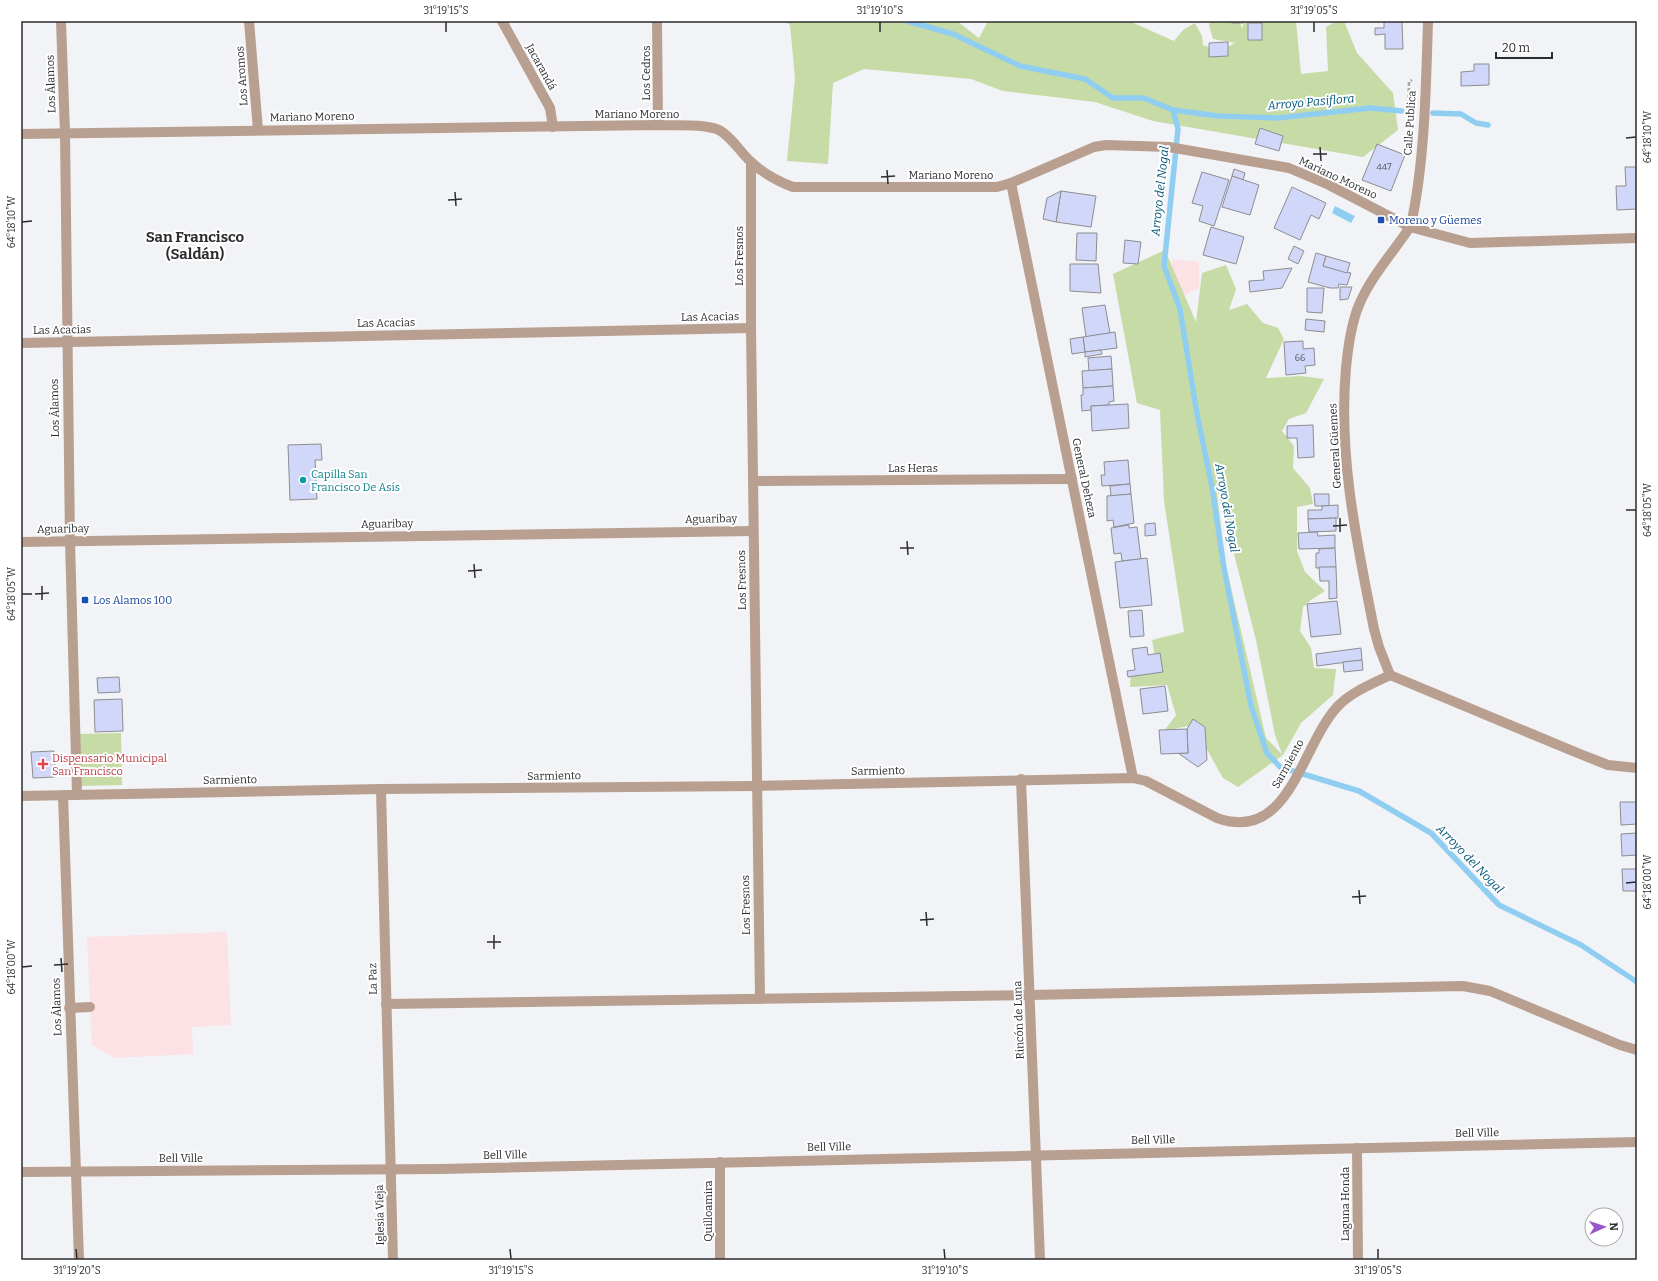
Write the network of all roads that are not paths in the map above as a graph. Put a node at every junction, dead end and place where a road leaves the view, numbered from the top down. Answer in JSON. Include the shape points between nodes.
{"nodes":[{"id":1,"x":61,"y":21,"type":"edge"},
{"id":2,"x":249,"y":21,"type":"edge"},
{"id":3,"x":502,"y":21,"type":"edge"},
{"id":4,"x":657,"y":21,"type":"edge"},
{"id":5,"x":1428,"y":21,"type":"edge"},
{"id":6,"x":658,"y":125,"type":"junction"},
{"id":7,"x":553,"y":127,"type":"junction"},
{"id":8,"x":258,"y":130,"type":"junction"},
{"id":9,"x":65,"y":133,"type":"junction"},
{"id":10,"x":21,"y":134,"type":"edge"},
{"id":11,"x":751,"y":162,"type":"junction"},
{"id":12,"x":1011,"y":183,"type":"junction"},
{"id":13,"x":1410,"y":227,"type":"junction"},
{"id":14,"x":1637,"y":238,"type":"edge"},
{"id":15,"x":751,"y":328,"type":"junction"},
{"id":16,"x":66,"y":342,"type":"junction"},
{"id":17,"x":21,"y":343,"type":"edge"},
{"id":18,"x":1072,"y":479,"type":"junction"},
{"id":19,"x":753,"y":482,"type":"junction"},
{"id":20,"x":754,"y":531,"type":"junction"},
{"id":21,"x":70,"y":541,"type":"junction"},
{"id":22,"x":21,"y":542,"type":"edge"},
{"id":23,"x":1390,"y":675,"type":"junction"},
{"id":24,"x":1637,"y":768,"type":"edge"},
{"id":25,"x":1133,"y":778,"type":"junction"},
{"id":26,"x":1021,"y":779,"type":"junction"},
{"id":27,"x":756,"y":786,"type":"junction"},
{"id":28,"x":381,"y":789,"type":"junction"},
{"id":29,"x":77,"y":794,"type":"junction"},
{"id":30,"x":63,"y":795,"type":"junction"},
{"id":31,"x":21,"y":796,"type":"edge"},
{"id":32,"x":1030,"y":995,"type":"junction"},
{"id":33,"x":760,"y":999,"type":"junction"},
{"id":34,"x":386,"y":1004,"type":"junction"},
{"id":35,"x":90,"y":1007,"type":"dead end"},
{"id":36,"x":69,"y":1008,"type":"junction"},
{"id":37,"x":1637,"y":1050,"type":"edge"},
{"id":38,"x":1637,"y":1142,"type":"edge"},
{"id":39,"x":1357,"y":1148,"type":"junction"},
{"id":40,"x":1037,"y":1154,"type":"junction"},
{"id":41,"x":720,"y":1162,"type":"junction"},
{"id":42,"x":391,"y":1169,"type":"junction"},
{"id":43,"x":76,"y":1171,"type":"junction"},
{"id":44,"x":21,"y":1172,"type":"edge"},
{"id":45,"x":79,"y":1260,"type":"edge"},
{"id":46,"x":393,"y":1260,"type":"edge"},
{"id":47,"x":720,"y":1260,"type":"edge"},
{"id":48,"x":1040,"y":1260,"type":"edge"},
{"id":49,"x":1358,"y":1260,"type":"edge"}],
"edges":[{"from":1,"to":9,"type":"street","name":"Los Álamos"},
{"from":2,"to":8,"type":"street","name":"Los Aromos"},
{"from":3,"to":7,"type":"street","name":"Jacarandá","via":[[550,108]]},
{"from":4,"to":6,"type":"street","name":"Los Cedros"},
{"from":5,"to":13,"type":"street","name":"Calle Publica","via":[[1421,147]]},
{"from":6,"to":7,"type":"street","name":"Mariano Moreno"},
{"from":6,"to":11,"type":"street","name":"Mariano Moreno","via":[[718,129]]},
{"from":7,"to":8,"type":"street","name":"Mariano Moreno"},
{"from":8,"to":9,"type":"street","name":"Mariano Moreno"},
{"from":9,"to":10,"type":"street","name":"Mariano Moreno"},
{"from":9,"to":16,"type":"street","name":"Los Álamos"},
{"from":11,"to":12,"type":"street","name":"Mariano Moreno","via":[[767,175],[793,187],[997,187]]},
{"from":11,"to":15,"type":"street","name":"Los Fresnos"},
{"from":12,"to":13,"type":"street","name":"Mariano Moreno","via":[[1094,147],[1169,147],[1289,168],[1329,185]]},
{"from":12,"to":18,"type":"street","name":"General Deheza"},
{"from":13,"to":14,"type":"street","name":"Mariano Moreno","via":[[1470,243]]},
{"from":13,"to":23,"type":"street","name":"General Güemes","via":[[1377,274],[1359,306],[1348,346],[1344,393],[1352,514],[1374,629]]},
{"from":15,"to":16,"type":"street","name":"Las Acacias"},
{"from":15,"to":19,"type":"street","name":"Los Fresnos"},
{"from":16,"to":17,"type":"street","name":"Las Acacias"},
{"from":16,"to":21,"type":"street","name":"Los Álamos"},
{"from":18,"to":19,"type":"street","name":"Las Heras"},
{"from":18,"to":25,"type":"street","name":"General Deheza"},
{"from":19,"to":20,"type":"street","name":"Los Fresnos"},
{"from":20,"to":21,"type":"street","name":"Aguaribay"},
{"from":20,"to":27,"type":"street","name":"Los Fresnos"},
{"from":21,"to":22,"type":"street","name":"Aguaribay"},
{"from":21,"to":29,"type":"street","name":"Los Álamos"},
{"from":23,"to":24,"type":"street","via":[[1608,765]]},
{"from":23,"to":25,"type":"street","name":"Sarmiento","via":[[1339,704],[1280,803],[1256,821],[1230,822],[1217,818],[1146,781]]},
{"from":25,"to":26,"type":"street","name":"Sarmiento"},
{"from":26,"to":27,"type":"street","name":"Sarmiento"},
{"from":26,"to":32,"type":"street","name":"Rincón de Luna"},
{"from":27,"to":28,"type":"street","name":"Sarmiento"},
{"from":27,"to":33,"type":"street","name":"Los Fresnos"},
{"from":28,"to":29,"type":"street","name":"Sarmiento"},
{"from":28,"to":34,"type":"street","name":"La Paz"},
{"from":29,"to":30,"type":"street","name":"Sarmiento"},
{"from":30,"to":31,"type":"street","name":"Sarmiento"},
{"from":30,"to":36,"type":"street","name":"Los Álamos"},
{"from":32,"to":33,"type":"street"},
{"from":32,"to":37,"type":"street","via":[[1463,986],[1490,991]]},
{"from":32,"to":40,"type":"street","name":"Rincón de Luna"},
{"from":33,"to":34,"type":"street"},
{"from":34,"to":42,"type":"street","name":"La Paz"},
{"from":35,"to":36,"type":"street"},
{"from":36,"to":43,"type":"street","name":"Los Álamos"},
{"from":38,"to":39,"type":"street","name":"Bell Ville"},
{"from":39,"to":40,"type":"street","name":"Bell Ville"},
{"from":39,"to":49,"type":"street","name":"Laguna Honda"},
{"from":40,"to":41,"type":"street","name":"Bell Ville"},
{"from":40,"to":48,"type":"street","name":"Rincón de Luna"},
{"from":41,"to":42,"type":"street","name":"Bell Ville"},
{"from":41,"to":47,"type":"street","name":"Quilloamira"},
{"from":42,"to":43,"type":"street","name":"Bell Ville"},
{"from":42,"to":46,"type":"street","name":"Iglesia Vieja"},
{"from":43,"to":44,"type":"street","name":"Bell Ville"},
{"from":43,"to":45,"type":"street","name":"Los Álamos"}]}
